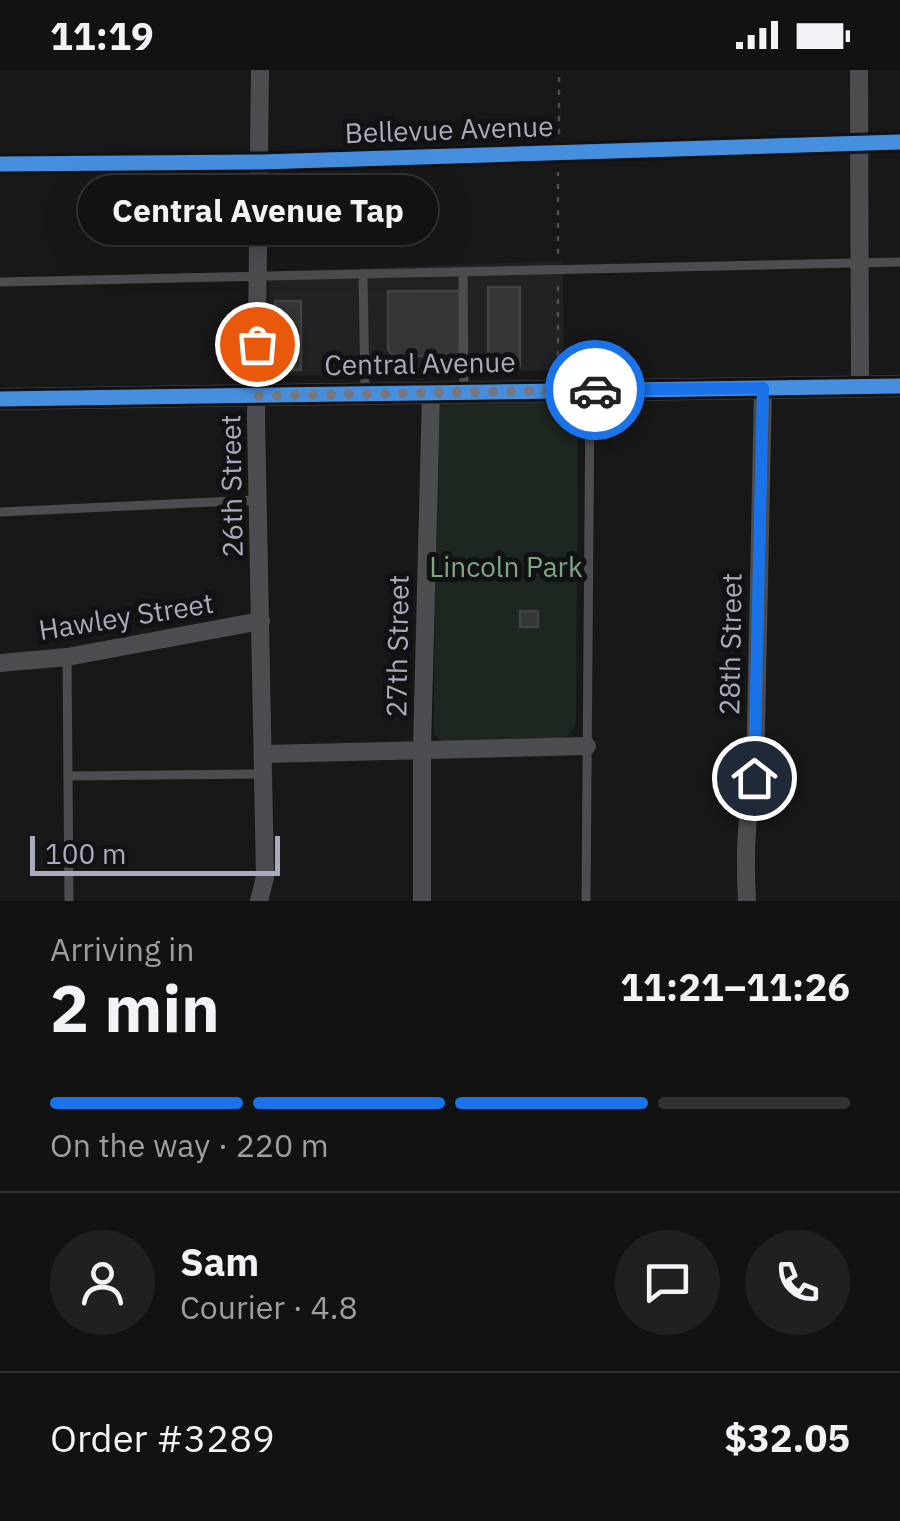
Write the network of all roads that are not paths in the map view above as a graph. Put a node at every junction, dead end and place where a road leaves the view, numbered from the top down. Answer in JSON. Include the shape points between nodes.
{"nodes":[{"id":1,"x":260,"y":70,"type":"edge"},
{"id":2,"x":858,"y":70,"type":"edge"},
{"id":3,"x":859,"y":142,"type":"junction"},
{"id":4,"x":900,"y":142,"type":"edge"},
{"id":5,"x":261,"y":162,"type":"junction"},
{"id":6,"x":0,"y":164,"type":"edge"},
{"id":7,"x":900,"y":262,"type":"edge"},
{"id":8,"x":859,"y":263,"type":"junction"},
{"id":9,"x":463,"y":272,"type":"junction"},
{"id":10,"x":363,"y":274,"type":"junction"},
{"id":11,"x":258,"y":277,"type":"junction"},
{"id":12,"x":0,"y":282,"type":"edge"},
{"id":13,"x":860,"y":386,"type":"junction"},
{"id":14,"x":900,"y":386,"type":"edge"},
{"id":15,"x":763,"y":388,"type":"junction"},
{"id":16,"x":590,"y":390,"type":"junction"},
{"id":17,"x":464,"y":392,"type":"junction"},
{"id":18,"x":431,"y":393,"type":"junction"},
{"id":19,"x":364,"y":394,"type":"junction"},
{"id":20,"x":257,"y":396,"type":"junction"},
{"id":21,"x":0,"y":400,"type":"edge"},
{"id":22,"x":259,"y":500,"type":"junction"},
{"id":23,"x":0,"y":512,"type":"edge"},
{"id":24,"x":261,"y":622,"type":"junction"},
{"id":25,"x":67,"y":657,"type":"junction"},
{"id":26,"x":0,"y":664,"type":"edge"},
{"id":27,"x":587,"y":746,"type":"junction"},
{"id":28,"x":422,"y":748,"type":"junction"},
{"id":29,"x":265,"y":754,"type":"junction"},
{"id":30,"x":265,"y":774,"type":"junction"},
{"id":31,"x":68,"y":776,"type":"junction"},
{"id":32,"x":69,"y":901,"type":"edge"},
{"id":33,"x":259,"y":901,"type":"edge"},
{"id":34,"x":422,"y":901,"type":"edge"},
{"id":35,"x":586,"y":901,"type":"edge"},
{"id":36,"x":747,"y":901,"type":"edge"}],
"edges":[{"from":1,"to":5,"type":"street","name":"26th Street"},
{"from":2,"to":3,"type":"street"},
{"from":3,"to":4,"type":"street","name":"Bellevue Avenue"},
{"from":3,"to":5,"type":"street","name":"Bellevue Avenue"},
{"from":3,"to":8,"type":"street"},
{"from":5,"to":6,"type":"street","name":"Bellevue Avenue"},
{"from":5,"to":11,"type":"street","name":"26th Street"},
{"from":7,"to":8,"type":"lane"},
{"from":8,"to":9,"type":"lane"},
{"from":8,"to":13,"type":"street"},
{"from":9,"to":10,"type":"lane"},
{"from":9,"to":17,"type":"lane"},
{"from":10,"to":11,"type":"lane"},
{"from":10,"to":19,"type":"lane"},
{"from":11,"to":12,"type":"lane"},
{"from":11,"to":20,"type":"street","name":"26th Street"},
{"from":13,"to":14,"type":"street","name":"Central Avenue"},
{"from":13,"to":15,"type":"street","name":"Central Avenue"},
{"from":15,"to":16,"type":"street","name":"Central Avenue"},
{"from":15,"to":36,"type":"street","name":"28th Street"},
{"from":16,"to":17,"type":"street","name":"Central Avenue"},
{"from":16,"to":27,"type":"lane"},
{"from":17,"to":18,"type":"street","name":"Central Avenue"},
{"from":18,"to":19,"type":"street","name":"Central Avenue"},
{"from":18,"to":28,"type":"street","name":"27th Street"},
{"from":19,"to":20,"type":"street","name":"Central Avenue"},
{"from":20,"to":21,"type":"street","name":"Central Avenue"},
{"from":20,"to":22,"type":"street","name":"26th Street"},
{"from":22,"to":23,"type":"lane"},
{"from":22,"to":24,"type":"street","name":"26th Street"},
{"from":24,"to":25,"type":"street","name":"Hawley Street"},
{"from":24,"to":29,"type":"street","name":"26th Street"},
{"from":25,"to":26,"type":"street","name":"Hawley Street"},
{"from":25,"to":31,"type":"lane"},
{"from":27,"to":28,"type":"street"},
{"from":27,"to":35,"type":"lane"},
{"from":28,"to":29,"type":"street"},
{"from":28,"to":34,"type":"street","name":"27th Street"},
{"from":29,"to":30,"type":"street","name":"26th Street"},
{"from":30,"to":31,"type":"lane"},
{"from":30,"to":33,"type":"street","name":"26th Street"},
{"from":31,"to":32,"type":"lane"}]}
